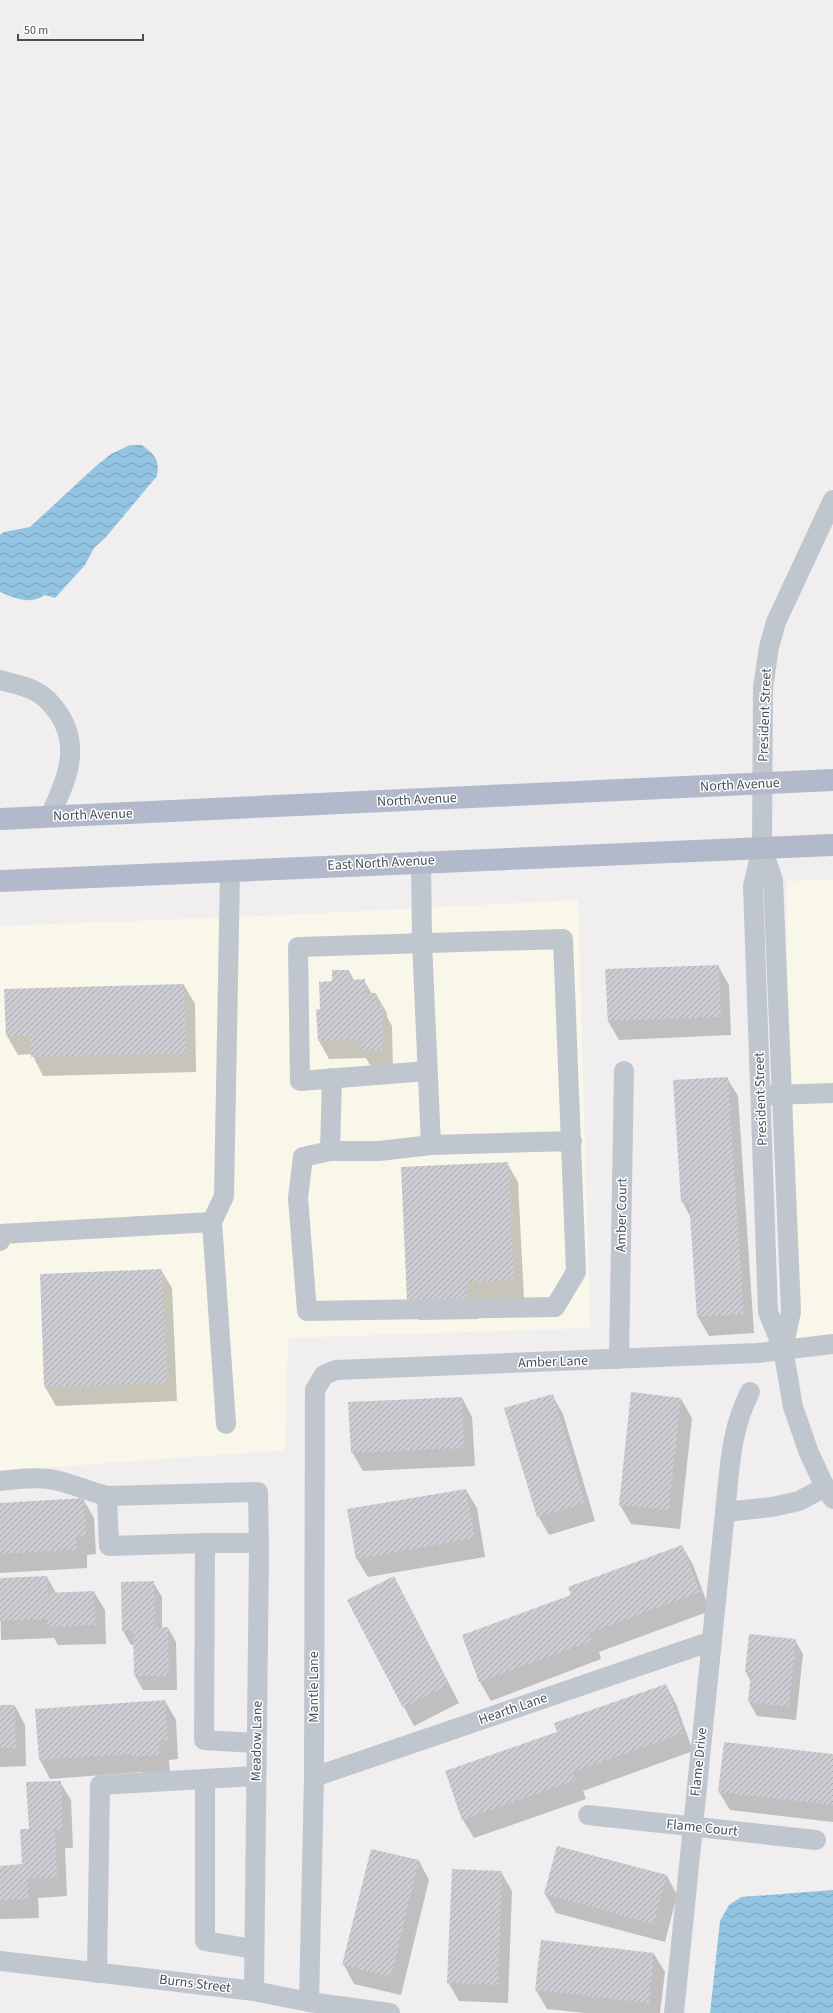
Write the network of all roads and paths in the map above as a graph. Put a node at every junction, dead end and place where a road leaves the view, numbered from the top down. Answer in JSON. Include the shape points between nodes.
{"nodes":[{"id":1,"x":833,"y":500,"type":"edge"},
{"id":2,"x":826,"y":534,"type":"edge"},
{"id":3,"x":0,"y":680,"type":"edge"},
{"id":4,"x":833,"y":780,"type":"edge"},
{"id":5,"x":763,"y":784,"type":"junction"},
{"id":6,"x":50,"y":816,"type":"junction"},
{"id":7,"x":0,"y":818,"type":"edge"},
{"id":8,"x":833,"y":845,"type":"edge"},
{"id":9,"x":762,"y":848,"type":"junction"},
{"id":10,"x":421,"y":861,"type":"junction"},
{"id":11,"x":230,"y":871,"type":"junction"},
{"id":12,"x":0,"y":881,"type":"edge"},
{"id":13,"x":422,"y":942,"type":"junction"},
{"id":14,"x":427,"y":1071,"type":"junction"},
{"id":15,"x":624,"y":1071,"type":"dead end"},
{"id":16,"x":332,"y":1078,"type":"junction"},
{"id":17,"x":833,"y":1093,"type":"edge"},
{"id":18,"x":783,"y":1094,"type":"junction"},
{"id":19,"x":761,"y":1095,"type":"junction"},
{"id":20,"x":572,"y":1141,"type":"junction"},
{"id":21,"x":431,"y":1145,"type":"junction"},
{"id":22,"x":330,"y":1151,"type":"junction"},
{"id":23,"x":212,"y":1222,"type":"junction"},
{"id":24,"x":0,"y":1240,"type":"edge"},
{"id":25,"x":833,"y":1344,"type":"edge"},
{"id":26,"x":783,"y":1349,"type":"junction"},
{"id":27,"x":619,"y":1359,"type":"junction"},
{"id":28,"x":324,"y":1375,"type":"joint"},
{"id":29,"x":750,"y":1392,"type":"dead end"},
{"id":30,"x":226,"y":1424,"type":"dead end"},
{"id":31,"x":0,"y":1481,"type":"edge"},
{"id":32,"x":829,"y":1493,"type":"edge"},
{"id":33,"x":107,"y":1496,"type":"junction"},
{"id":34,"x":725,"y":1512,"type":"junction"},
{"id":35,"x":205,"y":1543,"type":"junction"},
{"id":36,"x":259,"y":1543,"type":"junction"},
{"id":37,"x":712,"y":1641,"type":"junction"},
{"id":38,"x":256,"y":1743,"type":"junction"},
{"id":39,"x":256,"y":1776,"type":"junction"},
{"id":40,"x":314,"y":1777,"type":"junction"},
{"id":41,"x":205,"y":1779,"type":"junction"},
{"id":42,"x":588,"y":1815,"type":"dead end"},
{"id":43,"x":692,"y":1827,"type":"junction"},
{"id":44,"x":816,"y":1840,"type":"dead end"},
{"id":45,"x":254,"y":1949,"type":"junction"},
{"id":46,"x":0,"y":1961,"type":"edge"},
{"id":47,"x":97,"y":1973,"type":"junction"},
{"id":48,"x":254,"y":1991,"type":"junction"},
{"id":49,"x":309,"y":2002,"type":"junction"},
{"id":50,"x":390,"y":2013,"type":"edge"},
{"id":51,"x":674,"y":2013,"type":"edge"}],
"edges":[{"from":1,"to":2,"type":"street","name":"President Street"},
{"from":2,"to":5,"type":"street","name":"President Street","via":[[776,622],[769,647],[763,688]]},
{"from":3,"to":6,"type":"street","via":[[26,687],[41,695],[53,705],[66,727],[70,738],[70,762],[66,780]]},
{"from":4,"to":5,"type":"main road","name":"North Avenue"},
{"from":5,"to":6,"type":"main road","name":"North Avenue"},
{"from":5,"to":9,"type":"street","name":"President Street"},
{"from":6,"to":7,"type":"main road","name":"North Avenue"},
{"from":8,"to":9,"type":"main road"},
{"from":9,"to":10,"type":"main road","name":"East North Avenue"},
{"from":9,"to":18,"type":"street","name":"President Street","via":[[773,880]]},
{"from":9,"to":19,"type":"street","name":"President Street","via":[[753,886]]},
{"from":10,"to":11,"type":"main road","name":"East North Avenue"},
{"from":10,"to":13,"type":"street"},
{"from":11,"to":12,"type":"main road","name":"East North Avenue"},
{"from":11,"to":23,"type":"street","via":[[224,1196]]},
{"from":13,"to":14,"type":"street"},
{"from":13,"to":16,"type":"street","via":[[298,947],[300,1081]]},
{"from":13,"to":20,"type":"street","via":[[564,939]]},
{"from":14,"to":16,"type":"street"},
{"from":14,"to":21,"type":"street"},
{"from":15,"to":27,"type":"street","name":"Amber Court"},
{"from":16,"to":22,"type":"street"},
{"from":17,"to":18,"type":"street"},
{"from":18,"to":19,"type":"street"},
{"from":18,"to":26,"type":"street","name":"President Street","via":[[791,1312]]},
{"from":19,"to":26,"type":"street","name":"President Street","via":[[768,1312]]},
{"from":20,"to":21,"type":"street"},
{"from":20,"to":22,"type":"street","via":[[576,1272],[555,1307],[306,1311],[298,1198],[303,1157]]},
{"from":21,"to":22,"type":"street","via":[[379,1151]]},
{"from":23,"to":24,"type":"street","via":[[0,1234]]},
{"from":23,"to":30,"type":"street"},
{"from":25,"to":26,"type":"street","name":"Amber Lane"},
{"from":26,"to":27,"type":"street","name":"Amber Lane","via":[[758,1353]]},
{"from":26,"to":32,"type":"street","name":"President Street","via":[[793,1407],[809,1453]]},
{"from":27,"to":28,"type":"street","name":"Amber Lane","via":[[336,1370]]},
{"from":28,"to":40,"type":"street","name":"Mantle Lane","via":[[315,1390]]},
{"from":29,"to":34,"type":"street","name":"Flame Drive","via":[[734,1432]]},
{"from":31,"to":33,"type":"street","via":[[33,1477],[59,1481]]},
{"from":32,"to":34,"type":"street","via":[[772,1507]]},
{"from":33,"to":35,"type":"street","via":[[108,1546]]},
{"from":33,"to":36,"type":"street","name":"Meadow Lane","via":[[258,1492]]},
{"from":34,"to":37,"type":"street","name":"Flame Drive"},
{"from":35,"to":36,"type":"street"},
{"from":35,"to":38,"type":"street","via":[[204,1740]]},
{"from":36,"to":38,"type":"street","name":"Meadow Lane"},
{"from":37,"to":40,"type":"street","name":"Hearth Lane"},
{"from":37,"to":43,"type":"street","name":"Flame Drive"},
{"from":38,"to":39,"type":"street","name":"Meadow Lane"},
{"from":39,"to":41,"type":"street"},
{"from":39,"to":45,"type":"street","name":"Meadow Lane"},
{"from":40,"to":49,"type":"street","name":"Mantle Lane"},
{"from":41,"to":45,"type":"street","via":[[205,1941]]},
{"from":41,"to":47,"type":"street","via":[[100,1786]]},
{"from":42,"to":43,"type":"street","name":"Flame Court"},
{"from":43,"to":44,"type":"street","name":"Flame Court"},
{"from":43,"to":51,"type":"street","name":"Flame Drive"},
{"from":45,"to":48,"type":"street","name":"Meadow Lane"},
{"from":46,"to":47,"type":"street","name":"Burns Street"},
{"from":47,"to":48,"type":"street","name":"Burns Street"},
{"from":48,"to":49,"type":"street","name":"Burns Street"},
{"from":49,"to":50,"type":"street","name":"Burns Street"}]}
